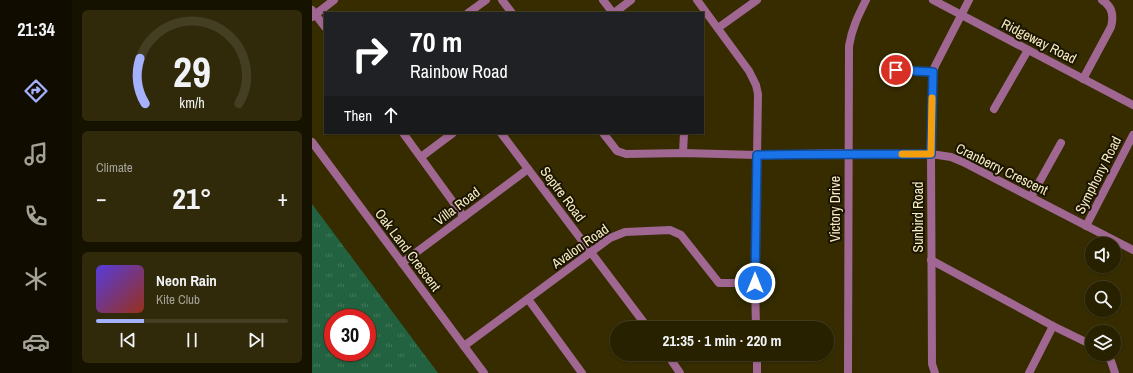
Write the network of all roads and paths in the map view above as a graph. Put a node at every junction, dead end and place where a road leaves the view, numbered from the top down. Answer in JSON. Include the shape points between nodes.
{"nodes":[{"id":1,"x":334,"y":0,"type":"edge"},
{"id":2,"x":486,"y":0,"type":"edge"},
{"id":3,"x":502,"y":0,"type":"edge"},
{"id":4,"x":603,"y":0,"type":"edge"},
{"id":5,"x":631,"y":0,"type":"edge"},
{"id":6,"x":697,"y":0,"type":"edge"},
{"id":7,"x":757,"y":0,"type":"edge"},
{"id":8,"x":866,"y":0,"type":"edge"},
{"id":9,"x":933,"y":0,"type":"edge"},
{"id":10,"x":969,"y":0,"type":"edge"},
{"id":11,"x":1102,"y":0,"type":"edge"},
{"id":12,"x":469,"y":12,"type":"edge"},
{"id":13,"x":511,"y":12,"type":"edge"},
{"id":14,"x":612,"y":12,"type":"edge"},
{"id":15,"x":614,"y":12,"type":"edge"},
{"id":16,"x":313,"y":14,"type":"edge"},
{"id":17,"x":961,"y":15,"type":"junction"},
{"id":18,"x":324,"y":27,"type":"edge"},
{"id":19,"x":718,"y":28,"type":"junction"},
{"id":20,"x":1028,"y":50,"type":"junction"},
{"id":21,"x":884,"y":70,"type":"dead end"},
{"id":22,"x":933,"y":72,"type":"junction"},
{"id":23,"x":1083,"y":79,"type":"junction"},
{"id":24,"x":1133,"y":105,"type":"edge"},
{"id":25,"x":994,"y":109,"type":"dead end"},
{"id":26,"x":404,"y":134,"type":"edge"},
{"id":27,"x":452,"y":134,"type":"edge"},
{"id":28,"x":502,"y":134,"type":"edge"},
{"id":29,"x":604,"y":134,"type":"edge"},
{"id":30,"x":684,"y":134,"type":"edge"},
{"id":31,"x":1133,"y":135,"type":"edge"},
{"id":32,"x":312,"y":142,"type":"edge"},
{"id":33,"x":1061,"y":143,"type":"dead end"},
{"id":34,"x":683,"y":153,"type":"junction"},
{"id":35,"x":848,"y":153,"type":"junction"},
{"id":36,"x":931,"y":154,"type":"junction"},
{"id":37,"x":757,"y":155,"type":"junction"},
{"id":38,"x":421,"y":157,"type":"junction"},
{"id":39,"x":528,"y":169,"type":"junction"},
{"id":40,"x":1031,"y":197,"type":"junction"},
{"id":41,"x":464,"y":217,"type":"junction"},
{"id":42,"x":1086,"y":226,"type":"junction"},
{"id":43,"x":1133,"y":250,"type":"edge"},
{"id":44,"x":591,"y":252,"type":"junction"},
{"id":45,"x":931,"y":260,"type":"junction"},
{"id":46,"x":402,"y":264,"type":"junction"},
{"id":47,"x":755,"y":283,"type":"junction"},
{"id":48,"x":528,"y":299,"type":"junction"},
{"id":49,"x":643,"y":321,"type":"edge"},
{"id":50,"x":756,"y":321,"type":"edge"},
{"id":51,"x":1053,"y":326,"type":"junction"},
{"id":52,"x":1085,"y":342,"type":"edge"},
{"id":53,"x":464,"y":346,"type":"junction"},
{"id":54,"x":672,"y":361,"type":"edge"},
{"id":55,"x":757,"y":361,"type":"edge"},
{"id":56,"x":1110,"y":361,"type":"edge"},
{"id":57,"x":484,"y":373,"type":"edge"},
{"id":58,"x":582,"y":373,"type":"edge"},
{"id":59,"x":680,"y":373,"type":"edge"},
{"id":60,"x":757,"y":373,"type":"edge"},
{"id":61,"x":848,"y":373,"type":"edge"},
{"id":62,"x":935,"y":373,"type":"edge"},
{"id":63,"x":1029,"y":373,"type":"edge"},
{"id":64,"x":1116,"y":373,"type":"edge"}],
"edges":[{"from":1,"to":16,"type":"street"},
{"from":2,"to":12,"type":"street"},
{"from":3,"to":13,"type":"street"},
{"from":4,"to":14,"type":"street"},
{"from":5,"to":15,"type":"street"},
{"from":6,"to":19,"type":"street"},
{"from":7,"to":19,"type":"street"},
{"from":8,"to":35,"type":"street","name":"Victory Drive","via":[[851,33],[849,46]]},
{"from":9,"to":17,"type":"street","name":"Ridgeway Road"},
{"from":10,"to":17,"type":"street","name":"Sunbird Road"},
{"from":11,"to":23,"type":"street","via":[[1111,11],[1111,27]]},
{"from":16,"to":18,"type":"street"},
{"from":17,"to":20,"type":"street","name":"Ridgeway Road"},
{"from":17,"to":22,"type":"street","name":"Sunbird Road"},
{"from":19,"to":37,"type":"street","via":[[756,85]]},
{"from":20,"to":23,"type":"street","name":"Ridgeway Road"},
{"from":20,"to":25,"type":"street"},
{"from":21,"to":22,"type":"street"},
{"from":22,"to":36,"type":"street","name":"Sunbird Road"},
{"from":23,"to":24,"type":"street","name":"Ridgeway Road"},
{"from":26,"to":38,"type":"street"},
{"from":27,"to":38,"type":"street"},
{"from":28,"to":39,"type":"street","name":"Septre Road"},
{"from":29,"to":34,"type":"street","name":"Cranberry Crescent","via":[[617,151],[626,154]]},
{"from":30,"to":34,"type":"street"},
{"from":31,"to":42,"type":"street","name":"Symphony Road"},
{"from":32,"to":46,"type":"street","name":"Oak Land Crescent"},
{"from":33,"to":40,"type":"street"},
{"from":34,"to":37,"type":"street","name":"Cranberry Crescent"},
{"from":35,"to":36,"type":"street","name":"Cranberry Crescent"},
{"from":35,"to":37,"type":"street","name":"Cranberry Crescent"},
{"from":35,"to":61,"type":"street","name":"Victory Drive"},
{"from":36,"to":40,"type":"street","name":"Cranberry Crescent","via":[[963,162]]},
{"from":36,"to":45,"type":"street","name":"Sunbird Road"},
{"from":37,"to":47,"type":"street"},
{"from":38,"to":41,"type":"street"},
{"from":39,"to":41,"type":"street","name":"Villa Road"},
{"from":39,"to":44,"type":"street","name":"Septre Road"},
{"from":40,"to":42,"type":"street","name":"Cranberry Crescent"},
{"from":41,"to":46,"type":"street","name":"Villa Road"},
{"from":42,"to":43,"type":"street","name":"Cranberry Crescent"},
{"from":44,"to":47,"type":"street","name":"Avalon Road","via":[[610,238],[624,232],[670,230],[681,234],[719,283]]},
{"from":44,"to":48,"type":"street","name":"Avalon Road"},
{"from":44,"to":49,"type":"street","name":"Septre Road"},
{"from":45,"to":51,"type":"street","name":"Sunbird Road"},
{"from":45,"to":62,"type":"street","via":[[932,364]]},
{"from":46,"to":53,"type":"street","name":"Oak Land Crescent"},
{"from":47,"to":50,"type":"street"},
{"from":48,"to":53,"type":"street","name":"Avalon Road"},
{"from":48,"to":58,"type":"street"},
{"from":51,"to":52,"type":"street","name":"Sunbird Road"},
{"from":51,"to":63,"type":"street"},
{"from":53,"to":57,"type":"street","name":"Oak Land Crescent"},
{"from":54,"to":59,"type":"street"},
{"from":55,"to":60,"type":"street"},
{"from":56,"to":64,"type":"street"}]}
